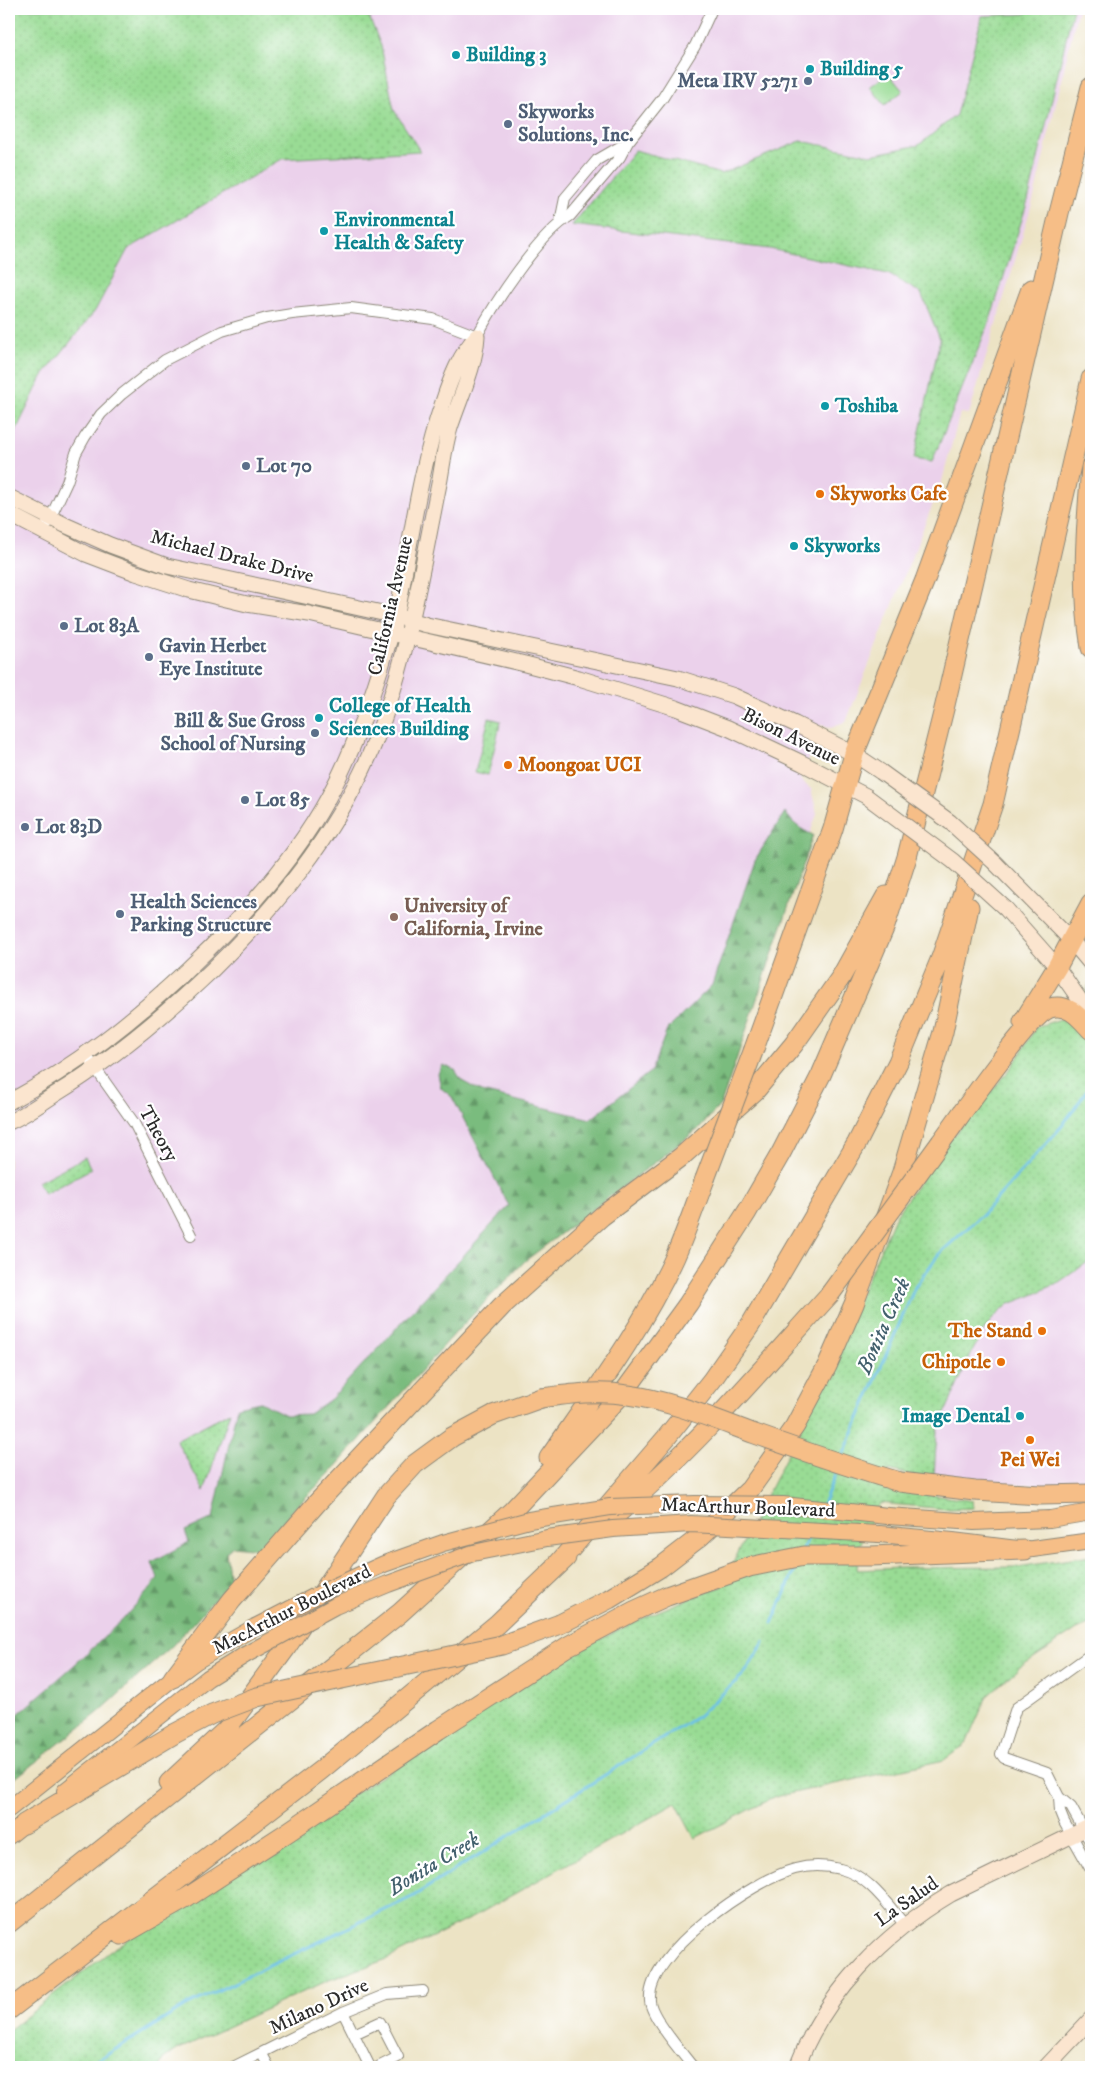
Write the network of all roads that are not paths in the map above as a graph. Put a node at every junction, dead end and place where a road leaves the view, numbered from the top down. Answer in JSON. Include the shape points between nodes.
{"nodes":[{"id":1,"x":712,"y":9,"type":"edge"},
{"id":2,"x":1091,"y":87,"type":"edge"},
{"id":3,"x":628,"y":142,"type":"junction"},
{"id":4,"x":1060,"y":213,"type":"junction"},
{"id":5,"x":560,"y":222,"type":"junction"},
{"id":6,"x":477,"y":336,"type":"junction"},
{"id":7,"x":1091,"y":379,"type":"edge"},
{"id":8,"x":1091,"y":467,"type":"edge"},
{"id":9,"x":9,"y":497,"type":"edge"},
{"id":10,"x":9,"y":514,"type":"edge"},
{"id":11,"x":47,"y":524,"type":"junction"},
{"id":12,"x":403,"y":618,"type":"junction"},
{"id":13,"x":391,"y":633,"type":"junction"},
{"id":14,"x":407,"y":637,"type":"junction"},
{"id":15,"x":1091,"y":648,"type":"edge"},
{"id":16,"x":854,"y":754,"type":"junction"},
{"id":17,"x":845,"y":786,"type":"junction"},
{"id":18,"x":985,"y":826,"type":"junction"},
{"id":19,"x":906,"y":858,"type":"junction"},
{"id":20,"x":1091,"y":903,"type":"edge"},
{"id":21,"x":1071,"y":940,"type":"junction"},
{"id":22,"x":1091,"y":964,"type":"edge"},
{"id":23,"x":1057,"y":967,"type":"junction"},
{"id":24,"x":1091,"y":1016,"type":"edge"},
{"id":25,"x":1091,"y":1030,"type":"edge"},
{"id":26,"x":86,"y":1055,"type":"junction"},
{"id":27,"x":97,"y":1069,"type":"junction"},
{"id":28,"x":989,"y":1076,"type":"junction"},
{"id":29,"x":9,"y":1102,"type":"edge"},
{"id":30,"x":9,"y":1122,"type":"edge"},
{"id":31,"x":191,"y":1235,"type":"dead end"},
{"id":32,"x":1091,"y":1494,"type":"edge"},
{"id":33,"x":512,"y":1511,"type":"junction"},
{"id":34,"x":1091,"y":1512,"type":"edge"},
{"id":35,"x":1091,"y":1541,"type":"edge"},
{"id":36,"x":1025,"y":1550,"type":"junction"},
{"id":37,"x":557,"y":1565,"type":"junction"},
{"id":38,"x":1091,"y":1654,"type":"edge"},
{"id":39,"x":173,"y":1678,"type":"junction"},
{"id":40,"x":9,"y":1809,"type":"edge"},
{"id":41,"x":24,"y":1824,"type":"junction"},
{"id":42,"x":1082,"y":1830,"type":"edge"},
{"id":43,"x":9,"y":1836,"type":"edge"},
{"id":44,"x":1091,"y":1843,"type":"edge"},
{"id":45,"x":1091,"y":1870,"type":"edge"},
{"id":46,"x":66,"y":1879,"type":"junction"},
{"id":47,"x":9,"y":1923,"type":"edge"},
{"id":48,"x":904,"y":1925,"type":"junction"},
{"id":49,"x":69,"y":1963,"type":"junction"},
{"id":50,"x":423,"y":1991,"type":"dead end"},
{"id":51,"x":9,"y":2010,"type":"edge"},
{"id":52,"x":343,"y":2012,"type":"junction"},
{"id":53,"x":1091,"y":2020,"type":"edge"},
{"id":54,"x":354,"y":2034,"type":"junction"},
{"id":55,"x":262,"y":2054,"type":"junction"},
{"id":56,"x":233,"y":2067,"type":"edge"},
{"id":57,"x":269,"y":2067,"type":"edge"},
{"id":58,"x":370,"y":2067,"type":"edge"},
{"id":59,"x":378,"y":2067,"type":"edge"},
{"id":60,"x":693,"y":2067,"type":"edge"},
{"id":61,"x":796,"y":2067,"type":"edge"},
{"id":62,"x":1046,"y":2067,"type":"edge"}],
"edges":[{"from":1,"to":3,"type":"street","name":"California Avenue","via":[[678,76]]},
{"from":2,"to":4,"type":"highway"},
{"from":3,"to":5,"type":"street","name":"California Avenue","via":[[620,157],[570,216]]},
{"from":3,"to":5,"type":"street","name":"California Avenue","via":[[597,160],[565,198]]},
{"from":4,"to":16,"type":"highway","via":[[925,580]]},
{"from":4,"to":19,"type":"highway"},
{"from":5,"to":6,"type":"street","name":"California Avenue","via":[[508,286]]},
{"from":6,"to":11,"type":"street","via":[[433,319],[351,308],[284,315],[222,331],[165,360],[101,414],[76,453],[67,482]]},
{"from":6,"to":12,"type":"main road","name":"California Avenue","via":[[466,347],[450,382],[430,439]]},
{"from":7,"to":18,"type":"highway","via":[[993,804]]},
{"from":8,"to":15,"type":"highway","via":[[1086,586]]},
{"from":9,"to":11,"type":"main road","name":"Michael Drake Drive"},
{"from":10,"to":11,"type":"main road","name":"Michael Drake Drive"},
{"from":11,"to":12,"type":"main road","name":"Michael Drake Drive","via":[[167,566]]},
{"from":11,"to":13,"type":"main road","name":"Michael Drake Drive","via":[[86,554],[189,590]]},
{"from":12,"to":13,"type":"main road","name":"California Avenue"},
{"from":12,"to":14,"type":"main road","name":"California Avenue"},
{"from":12,"to":16,"type":"main road","name":"Bison Avenue","via":[[678,678],[734,696]]},
{"from":13,"to":14,"type":"main road","name":"Bison Avenue"},
{"from":13,"to":26,"type":"main road","name":"California Avenue","via":[[350,756],[328,799],[282,867],[207,951],[154,1001]]},
{"from":14,"to":17,"type":"main road","name":"Bison Avenue","via":[[570,675],[676,708],[736,732]]},
{"from":14,"to":27,"type":"main road","name":"California Avenue","via":[[371,752],[352,791],[297,878],[257,924],[192,989],[149,1029]]},
{"from":16,"to":17,"type":"highway"},
{"from":16,"to":21,"type":"main road","name":"Bison Avenue","bridge":true,"via":[[950,822]]},
{"from":17,"to":23,"type":"main road","name":"Bison Avenue","bridge":true,"via":[[866,796],[953,861],[1006,909]]},
{"from":17,"to":33,"type":"highway","bridge":true,"via":[[833,830],[754,1049],[675,1257],[645,1314],[607,1374]]},
{"from":18,"to":37,"type":"highway","via":[[941,958],[898,1062],[817,1213],[751,1324],[712,1380]]},
{"from":18,"to":41,"type":"highway","bridge":true,"via":[[943,1032],[902,1172],[854,1304],[827,1366],[795,1426],[750,1489],[701,1536],[662,1567],[560,1624],[502,1645],[257,1697],[212,1714],[174,1734]]},
{"from":19,"to":33,"type":"highway","via":[[885,926],[821,1075],[747,1212],[688,1304],[624,1392]]},
{"from":19,"to":39,"type":"highway","via":[[841,977],[794,1044],[755,1091],[681,1156],[602,1216],[502,1306],[316,1504],[232,1600]]},
{"from":20,"to":21,"type":"highway"},
{"from":21,"to":22,"type":"main road","name":"Bison Avenue"},
{"from":21,"to":23,"type":"highway"},
{"from":23,"to":24,"type":"main road","name":"Bison Avenue"},
{"from":23,"to":28,"type":"highway"},
{"from":25,"to":28,"type":"highway","via":[[1075,1012],[1051,1008],[1032,1022]]},
{"from":26,"to":27,"type":"street","name":"Theory"},
{"from":26,"to":29,"type":"main road","name":"California Avenue"},
{"from":27,"to":30,"type":"main road","name":"California Avenue"},
{"from":27,"to":31,"type":"street","name":"Theory","via":[[134,1123]]},
{"from":28,"to":37,"type":"highway","bridge":true,"via":[[830,1294],[659,1478]]},
{"from":32,"to":46,"type":"highway","bridge":true,"via":[[1041,1495],[900,1482],[838,1464],[700,1414],[627,1394],[585,1392],[541,1398],[485,1419],[414,1464],[386,1496],[286,1648],[226,1730]]},
{"from":33,"to":46,"type":"highway","via":[[400,1613]]},
{"from":34,"to":39,"type":"main road","name":"MacArthur Boulevard","bridge":true,"via":[[1050,1519],[974,1522],[783,1505],[695,1504],[610,1507],[529,1520],[443,1543],[384,1564],[255,1627]]},
{"from":35,"to":36,"type":"main road","name":"MacArthur Boulevard"},
{"from":36,"to":41,"type":"main road","name":"MacArthur Boulevard","bridge":true,"via":[[879,1534],[692,1524],[613,1529],[473,1553],[335,1606],[245,1655],[208,1678]]},
{"from":36,"to":49,"type":"highway","via":[[804,1556],[749,1567],[697,1584],[634,1611],[568,1646],[184,1898]]},
{"from":37,"to":49,"type":"highway","via":[[498,1624],[329,1764]]},
{"from":38,"to":42,"type":"street","via":[[1016,1708],[1002,1748],[1004,1758],[1047,1773],[1059,1797],[1060,1812]]},
{"from":39,"to":40,"type":"main road"},
{"from":41,"to":43,"type":"main road","name":"MacArthur Boulevard"},
{"from":42,"to":44,"type":"street"},
{"from":42,"to":45,"type":"street"},
{"from":42,"to":48,"type":"main road","name":"La Salud","via":[[951,1894]]},
{"from":46,"to":47,"type":"highway"},
{"from":48,"to":60,"type":"street","via":[[877,1893],[860,1879],[841,1869],[818,1866],[782,1873],[716,1912],[677,1948],[660,1969],[650,1990],[655,2015]]},
{"from":48,"to":61,"type":"main road","name":"La Salud","via":[[848,1980],[814,2031]]},
{"from":49,"to":51,"type":"highway"},
{"from":50,"to":52,"type":"street","name":"Milano Drive","via":[[387,1994]]},
{"from":52,"to":54,"type":"street"},
{"from":52,"to":55,"type":"street","name":"Milano Drive"},
{"from":53,"to":62,"type":"main road"},
{"from":54,"to":58,"type":"street"},
{"from":54,"to":59,"type":"street","via":[[380,2022],[398,2057]]},
{"from":55,"to":56,"type":"street","name":"Milano Drive"},
{"from":55,"to":57,"type":"street"}]}
